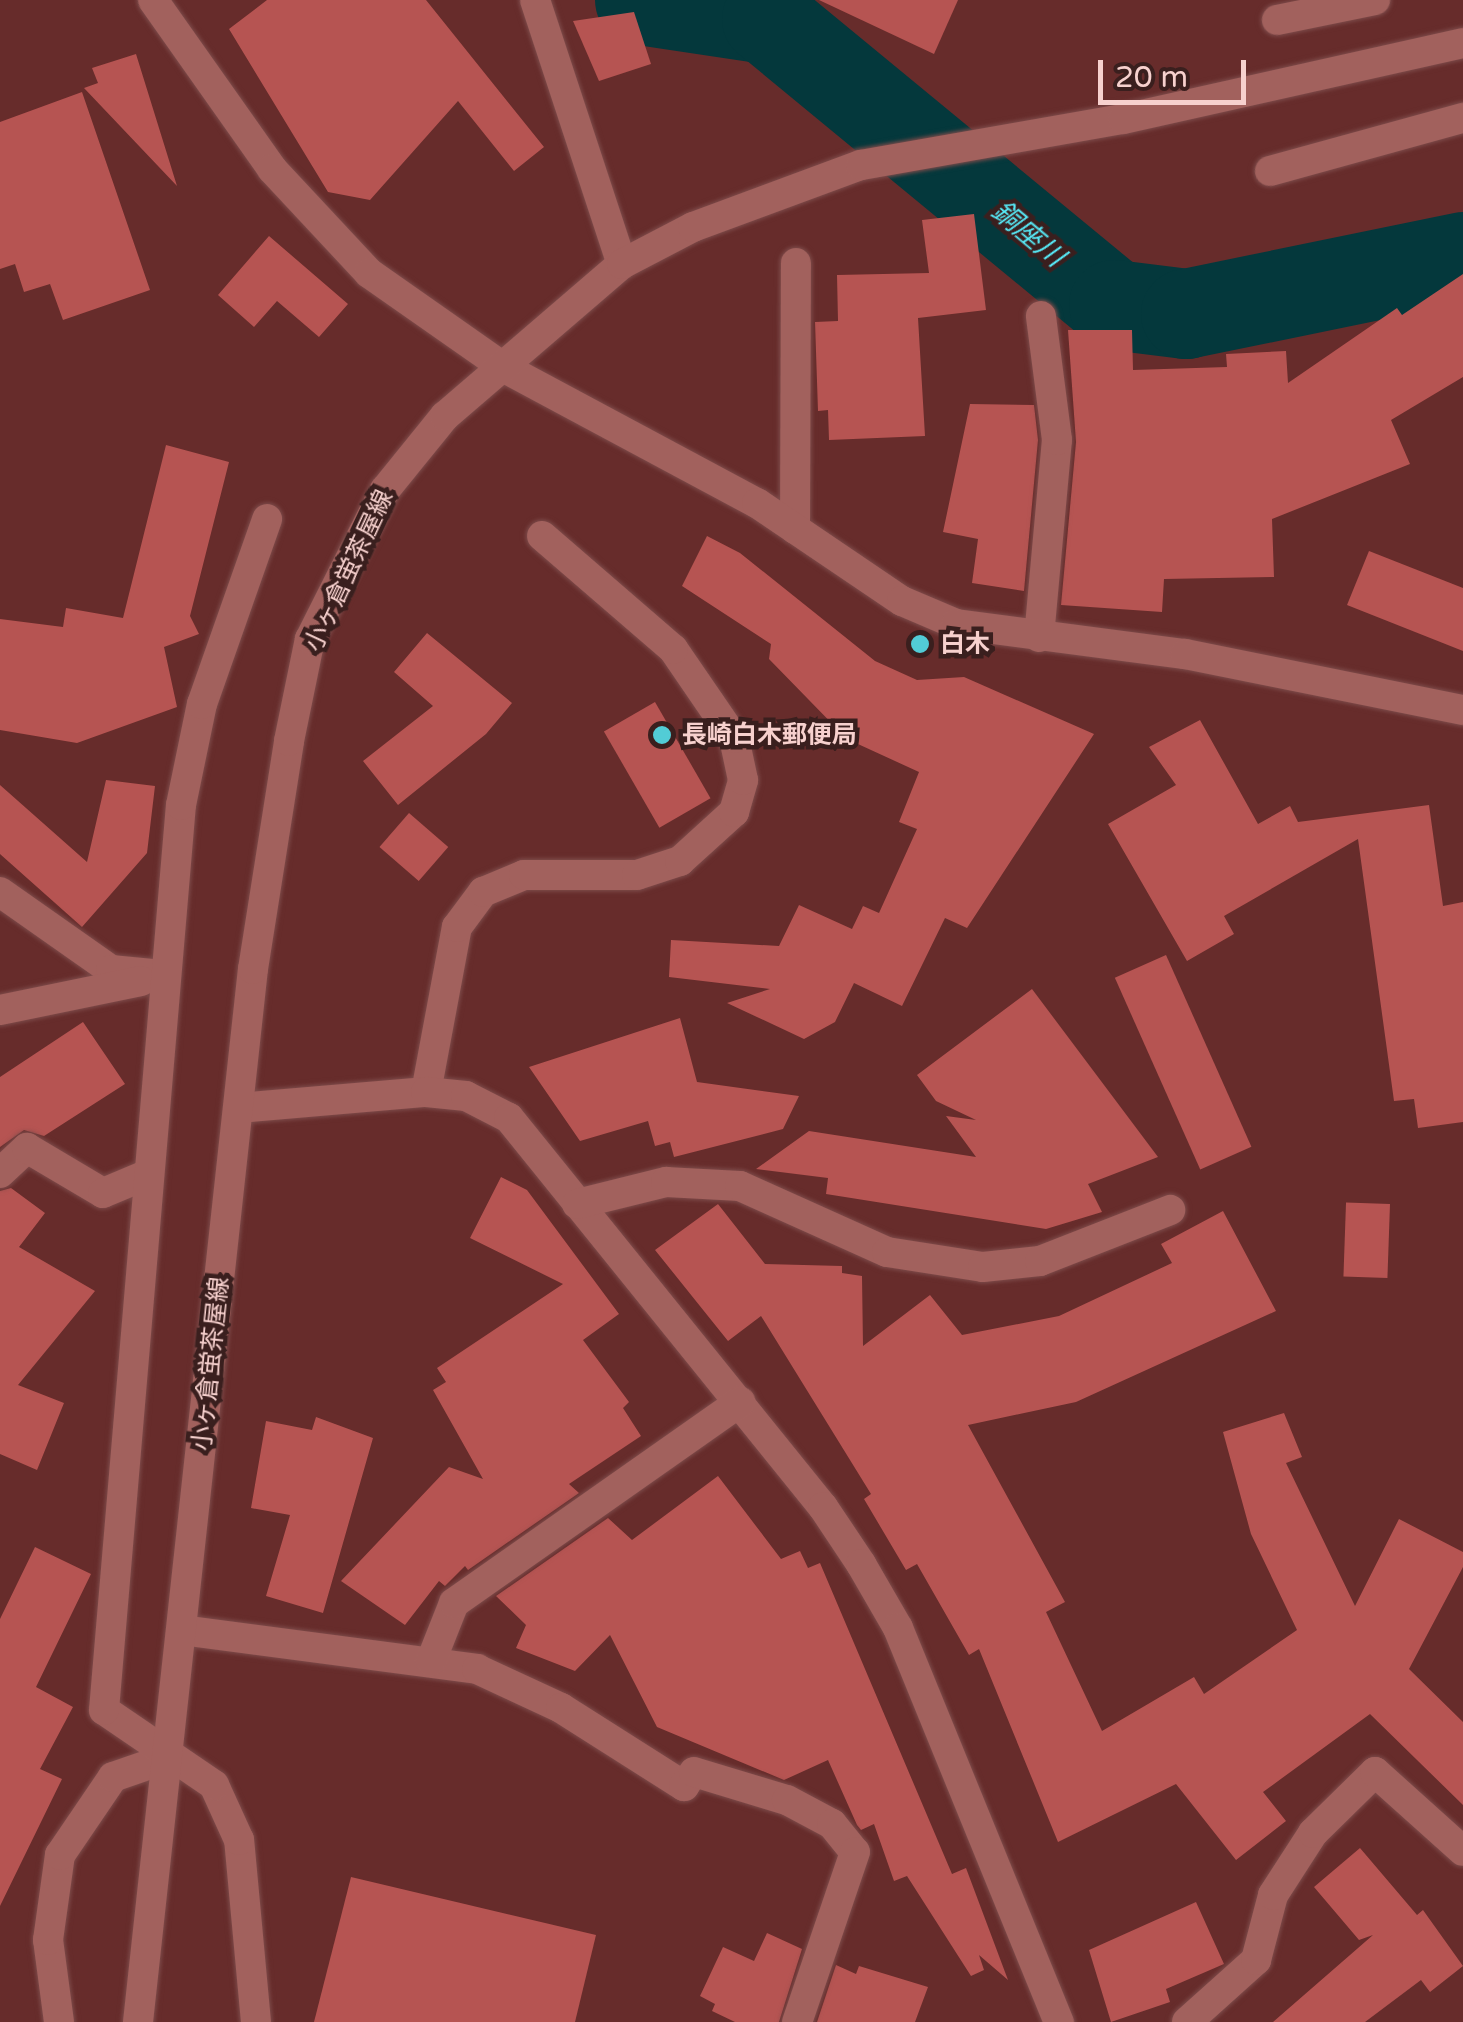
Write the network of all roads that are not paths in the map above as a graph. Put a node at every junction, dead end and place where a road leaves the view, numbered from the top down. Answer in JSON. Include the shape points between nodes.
{"nodes":[{"id":1,"x":153,"y":0,"type":"edge"},
{"id":2,"x":536,"y":0,"type":"edge"},
{"id":3,"x":1374,"y":0,"type":"edge"},
{"id":4,"x":1277,"y":20,"type":"dead end"},
{"id":5,"x":1463,"y":43,"type":"edge"},
{"id":6,"x":1463,"y":118,"type":"edge"},
{"id":7,"x":1270,"y":171,"type":"dead end"},
{"id":8,"x":796,"y":263,"type":"dead end"},
{"id":9,"x":622,"y":264,"type":"junction"},
{"id":10,"x":1041,"y":316,"type":"dead end"},
{"id":11,"x":503,"y":367,"type":"junction"},
{"id":12,"x":267,"y":519,"type":"dead end"},
{"id":13,"x":795,"y":529,"type":"junction"},
{"id":14,"x":542,"y":536,"type":"dead end"},
{"id":15,"x":1039,"y":637,"type":"junction"},
{"id":16,"x":1463,"y":710,"type":"edge"},
{"id":17,"x":0,"y":892,"type":"edge"},
{"id":18,"x":163,"y":975,"type":"junction"},
{"id":19,"x":0,"y":1010,"type":"edge"},
{"id":20,"x":426,"y":1092,"type":"junction"},
{"id":21,"x":238,"y":1108,"type":"junction"},
{"id":22,"x":0,"y":1173,"type":"edge"},
{"id":23,"x":146,"y":1175,"type":"junction"},
{"id":24,"x":577,"y":1204,"type":"junction"},
{"id":25,"x":1170,"y":1210,"type":"dead end"},
{"id":26,"x":740,"y":1402,"type":"junction"},
{"id":27,"x":182,"y":1630,"type":"junction"},
{"id":28,"x":432,"y":1661,"type":"junction"},
{"id":29,"x":168,"y":1758,"type":"junction"},
{"id":30,"x":1463,"y":1851,"type":"edge"},
{"id":31,"x":59,"y":2022,"type":"edge"},
{"id":32,"x":138,"y":2022,"type":"edge"},
{"id":33,"x":256,"y":2022,"type":"edge"},
{"id":34,"x":797,"y":2022,"type":"edge"},
{"id":35,"x":1059,"y":2022,"type":"edge"},
{"id":36,"x":1187,"y":2022,"type":"edge"}],
"edges":[{"from":1,"to":11,"type":"street","via":[[272,169],[357,260],[426,317]]},
{"from":2,"to":9,"type":"street"},
{"from":3,"to":4,"type":"street"},
{"from":5,"to":9,"type":"street","name":"小ヶ倉蛍茶屋線","via":[[1279,87],[861,165],[693,226]]},
{"from":6,"to":7,"type":"street"},
{"from":8,"to":13,"type":"street"},
{"from":9,"to":11,"type":"street","name":"小ヶ倉蛍茶屋線"},
{"from":10,"to":15,"type":"street","via":[[1057,440]]},
{"from":11,"to":13,"type":"street"},
{"from":11,"to":21,"type":"street","name":"小ヶ倉蛍茶屋線","via":[[415,447],[385,490],[310,639],[252,970]]},
{"from":12,"to":18,"type":"street","via":[[202,704],[181,805]]},
{"from":13,"to":15,"type":"street","via":[[902,601],[956,624]]},
{"from":14,"to":20,"type":"street","via":[[672,649],[734,738],[743,780],[734,812],[680,861],[637,875],[524,875],[482,892],[457,927]]},
{"from":15,"to":16,"type":"street","via":[[1185,654]]},
{"from":17,"to":18,"type":"street","via":[[111,970]]},
{"from":18,"to":19,"type":"street"},
{"from":18,"to":23,"type":"street"},
{"from":20,"to":21,"type":"street"},
{"from":20,"to":24,"type":"street","via":[[466,1096],[509,1118]]},
{"from":21,"to":27,"type":"street","name":"小ヶ倉蛍茶屋線"},
{"from":22,"to":23,"type":"street","via":[[27,1148],[102,1193]]},
{"from":23,"to":29,"type":"street","via":[[104,1710]]},
{"from":24,"to":25,"type":"street","via":[[666,1182],[740,1186],[887,1252],[983,1266],[1040,1260]]},
{"from":24,"to":26,"type":"street"},
{"from":26,"to":28,"type":"street","via":[[454,1603]]},
{"from":26,"to":35,"type":"street","via":[[823,1507],[898,1628]]},
{"from":27,"to":28,"type":"street"},
{"from":27,"to":29,"type":"street","name":"小ヶ倉蛍茶屋線"},
{"from":28,"to":34,"type":"street","via":[[477,1670],[561,1708],[684,1786],[694,1772],[787,1800],[832,1824],[854,1852]]},
{"from":29,"to":31,"type":"street","via":[[113,1777],[60,1855],[48,1940]]},
{"from":29,"to":32,"type":"street","name":"小ヶ倉蛍茶屋線"},
{"from":29,"to":33,"type":"street","via":[[214,1785],[239,1840]]},
{"from":30,"to":36,"type":"street","via":[[1375,1772],[1312,1833],[1273,1895],[1256,1960]]}]}
